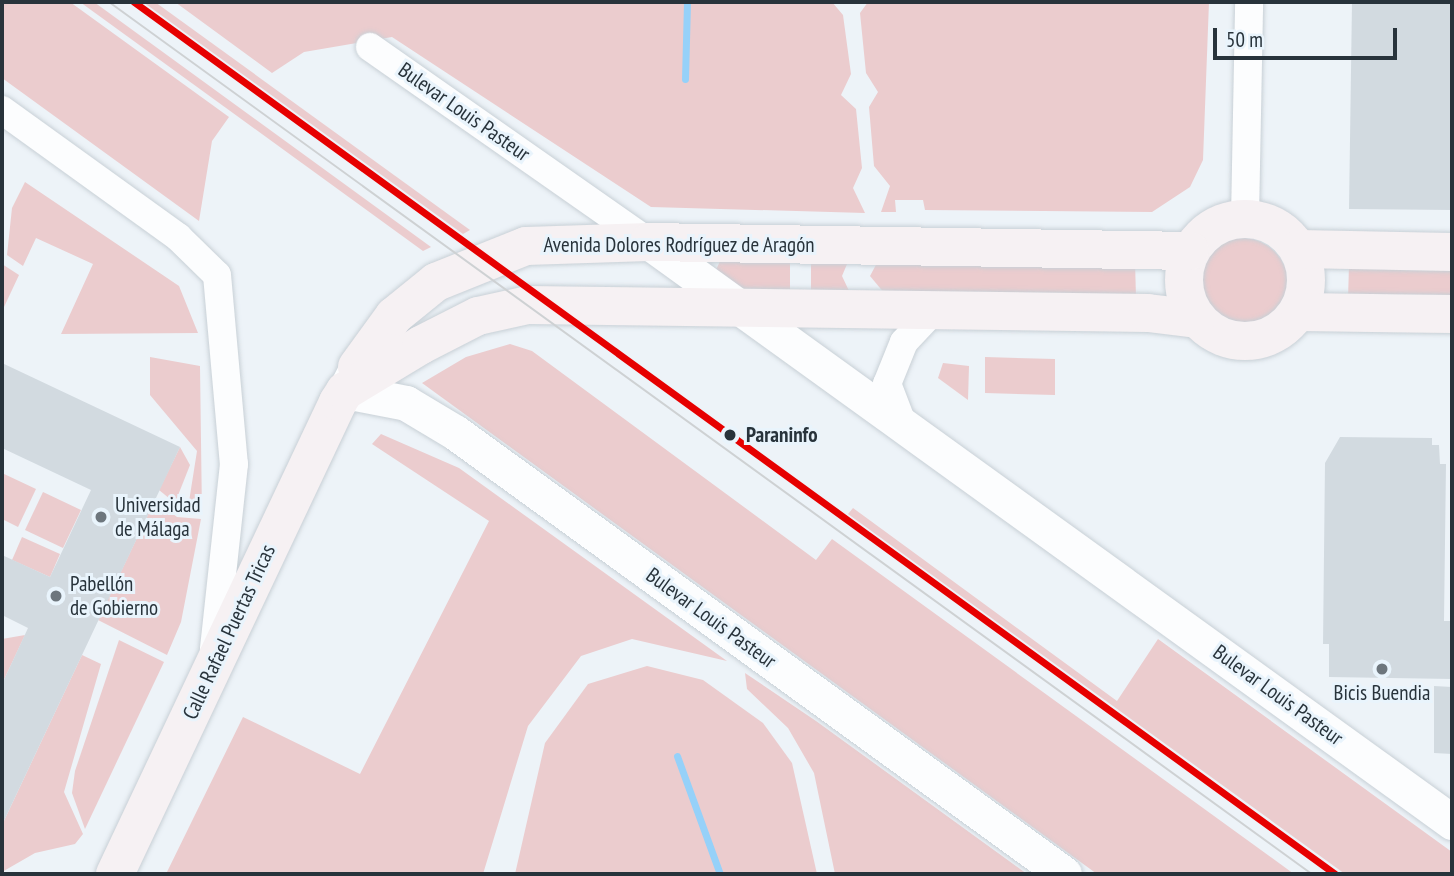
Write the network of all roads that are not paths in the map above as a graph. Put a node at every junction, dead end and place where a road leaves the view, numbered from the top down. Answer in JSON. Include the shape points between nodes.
{"nodes":[{"id":1,"x":1249,"y":2,"type":"edge"},
{"id":2,"x":370,"y":47,"type":"dead end"},
{"id":3,"x":2,"y":110,"type":"edge"},
{"id":4,"x":1245,"y":218,"type":"junction"},
{"id":5,"x":649,"y":242,"type":"junction"},
{"id":6,"x":1299,"y":249,"type":"junction"},
{"id":7,"x":1190,"y":251,"type":"junction"},
{"id":8,"x":1452,"y":252,"type":"edge"},
{"id":9,"x":737,"y":308,"type":"junction"},
{"id":10,"x":935,"y":309,"type":"junction"},
{"id":11,"x":1300,"y":312,"type":"junction"},
{"id":12,"x":1452,"y":314,"type":"edge"},
{"id":13,"x":1197,"y":319,"type":"junction"},
{"id":14,"x":351,"y":379,"type":"junction"},
{"id":15,"x":901,"y":420,"type":"junction"},
{"id":16,"x":213,"y":666,"type":"junction"},
{"id":17,"x":1452,"y":822,"type":"edge"},
{"id":18,"x":115,"y":874,"type":"edge"},
{"id":19,"x":1064,"y":874,"type":"edge"}],
"edges":[{"from":1,"to":4,"type":"street"},
{"from":2,"to":5,"type":"street","name":"Bulevar Louis Pasteur"},
{"from":3,"to":16,"type":"street","via":[[178,237],[217,275],[234,464]]},
{"from":4,"to":6,"type":"main road","via":[[1273,224]]},
{"from":4,"to":7,"type":"main road","via":[[1206,232]]},
{"from":5,"to":7,"type":"main road","name":"Avenida Dolores Rodríguez de Aragón"},
{"from":5,"to":9,"type":"street","name":"Bulevar Louis Pasteur"},
{"from":5,"to":14,"type":"main road","name":"Avenida Dolores Rodríguez de Aragón","via":[[504,252],[436,282],[394,316]]},
{"from":6,"to":8,"type":"main road"},
{"from":6,"to":11,"type":"main road","via":[[1307,284]]},
{"from":7,"to":13,"type":"main road","via":[[1186,298]]},
{"from":9,"to":10,"type":"main road"},
{"from":9,"to":14,"type":"main road","via":[[580,305],[503,311],[478,316]]},
{"from":9,"to":15,"type":"street","name":"Bulevar Louis Pasteur"},
{"from":10,"to":13,"type":"main road"},
{"from":10,"to":15,"type":"street","via":[[904,342],[887,384]]},
{"from":11,"to":12,"type":"main road"},
{"from":11,"to":13,"type":"main road","via":[[1267,337],[1241,341],[1218,335]]},
{"from":14,"to":16,"type":"main road","name":"Calle Rafael Puertas Tricas"},
{"from":14,"to":19,"type":"street","name":"Bulevar Louis Pasteur","via":[[406,403],[456,433]]},
{"from":15,"to":17,"type":"street","name":"Bulevar Louis Pasteur"},
{"from":16,"to":18,"type":"main road","name":"Calle Rafael Puertas Tricas"}]}
